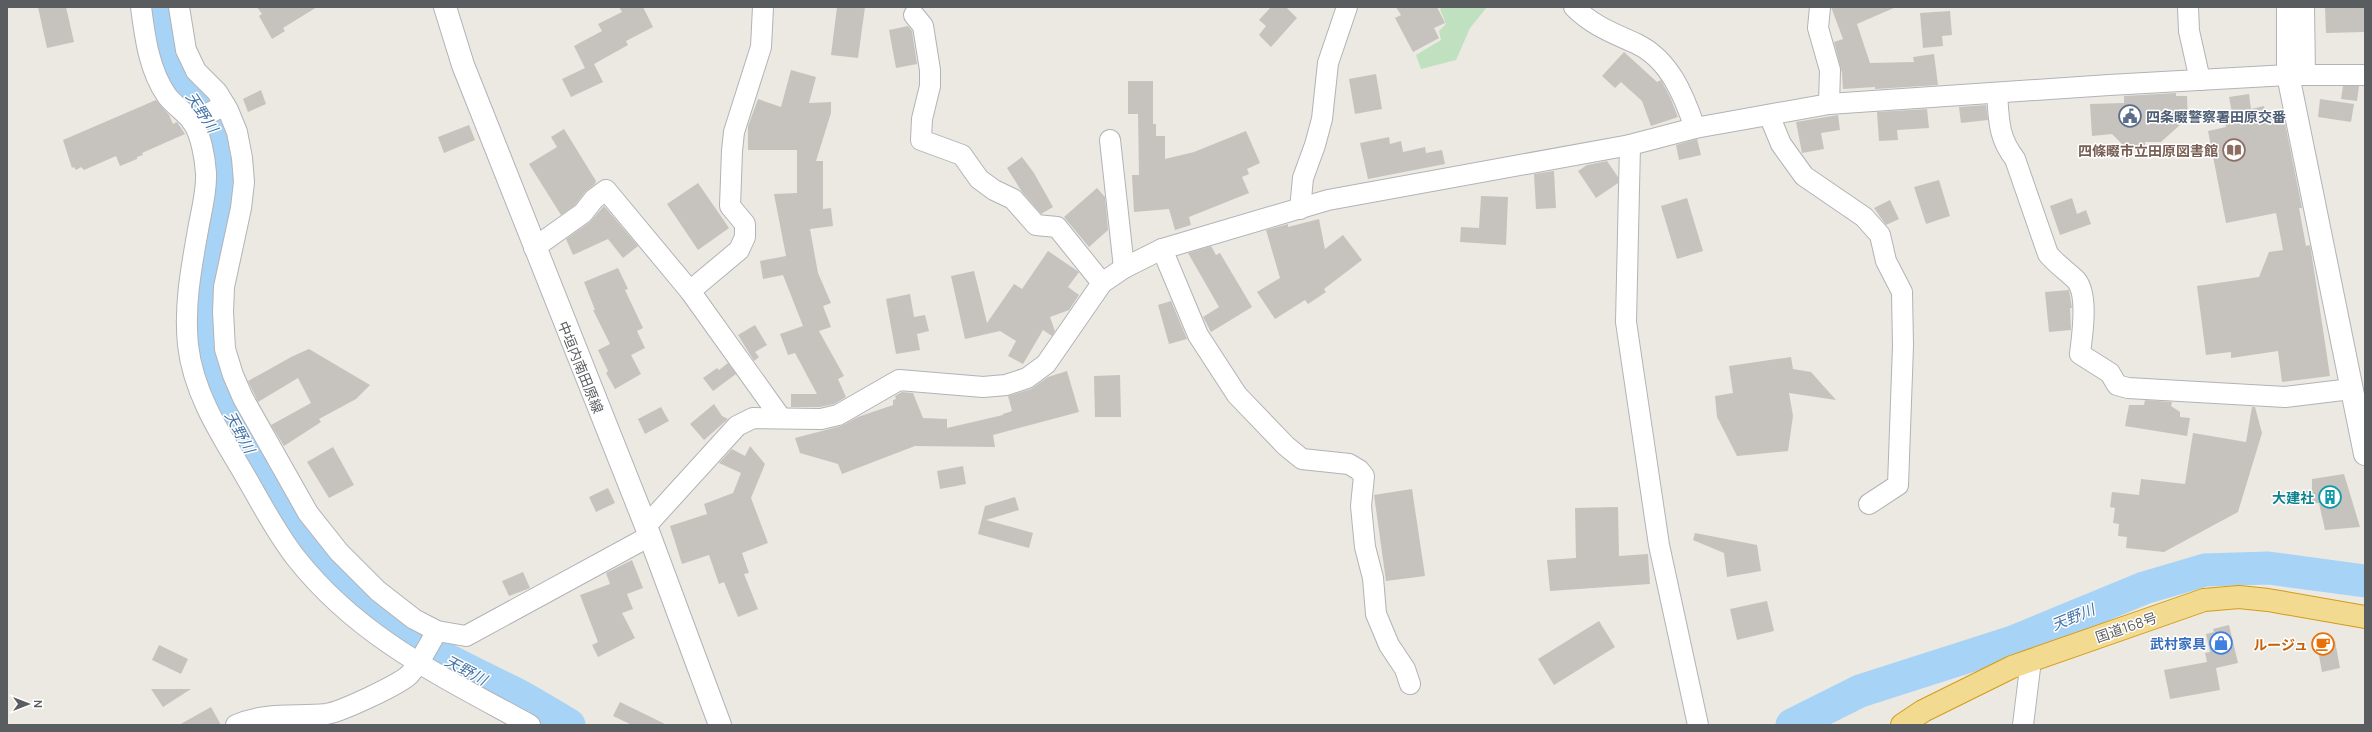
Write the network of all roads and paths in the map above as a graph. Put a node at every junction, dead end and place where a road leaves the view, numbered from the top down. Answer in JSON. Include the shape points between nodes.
{"nodes":[{"id":1,"x":141,"y":7,"type":"edge"},
{"id":2,"x":179,"y":7,"type":"edge"},
{"id":3,"x":445,"y":7,"type":"edge"},
{"id":4,"x":763,"y":7,"type":"edge"},
{"id":5,"x":1347,"y":7,"type":"edge"},
{"id":6,"x":1574,"y":7,"type":"edge"},
{"id":7,"x":1820,"y":7,"type":"edge"},
{"id":8,"x":2188,"y":7,"type":"edge"},
{"id":9,"x":2288,"y":7,"type":"edge"},
{"id":10,"x":2304,"y":7,"type":"edge"},
{"id":11,"x":914,"y":15,"type":"dead end"},
{"id":12,"x":2296,"y":75,"type":"junction"},
{"id":13,"x":2365,"y":75,"type":"edge"},
{"id":14,"x":2200,"y":80,"type":"junction"},
{"id":15,"x":1997,"y":93,"type":"junction"},
{"id":16,"x":1829,"y":104,"type":"junction"},
{"id":17,"x":225,"y":105,"type":"junction"},
{"id":18,"x":1769,"y":115,"type":"junction"},
{"id":19,"x":192,"y":122,"type":"junction"},
{"id":20,"x":1695,"y":128,"type":"junction"},
{"id":21,"x":1110,"y":140,"type":"dead end"},
{"id":22,"x":1630,"y":145,"type":"junction"},
{"id":23,"x":1300,"y":209,"type":"junction"},
{"id":24,"x":534,"y":248,"type":"junction"},
{"id":25,"x":1162,"y":249,"type":"junction"},
{"id":26,"x":1124,"y":268,"type":"junction"},
{"id":27,"x":1102,"y":283,"type":"junction"},
{"id":28,"x":690,"y":291,"type":"junction"},
{"id":29,"x":2351,"y":389,"type":"junction"},
{"id":30,"x":781,"y":418,"type":"junction"},
{"id":31,"x":2365,"y":454,"type":"edge"},
{"id":32,"x":1869,"y":504,"type":"dead end"},
{"id":33,"x":647,"y":532,"type":"junction"},
{"id":34,"x":2365,"y":617,"type":"edge"},
{"id":35,"x":437,"y":631,"type":"junction"},
{"id":36,"x":2031,"y":660,"type":"junction"},
{"id":37,"x":418,"y":664,"type":"junction"},
{"id":38,"x":1410,"y":684,"type":"dead end"},
{"id":39,"x":1696,"y":717,"type":"edge"},
{"id":40,"x":236,"y":725,"type":"edge"},
{"id":41,"x":530,"y":725,"type":"edge"},
{"id":42,"x":720,"y":725,"type":"edge"},
{"id":43,"x":1902,"y":725,"type":"edge"},
{"id":44,"x":2023,"y":725,"type":"edge"}],
"edges":[{"from":1,"to":19,"type":"street","via":[[153,70],[168,96]]},
{"from":2,"to":17,"type":"street","via":[[186,50],[196,71]]},
{"from":3,"to":24,"type":"main road","name":"中垣内南田原線","via":[[463,65]]},
{"from":4,"to":28,"type":"street","via":[[761,47],[734,132],[732,151],[730,206],[745,224],[745,237],[739,250]]},
{"from":5,"to":23,"type":"street","via":[[1328,63],[1322,119],[1316,145],[1303,178]]},
{"from":6,"to":20,"type":"street","via":[[1586,20],[1639,45],[1664,65],[1683,95]]},
{"from":7,"to":16,"type":"street","via":[[1818,28],[1830,70]]},
{"from":8,"to":14,"type":"street","via":[[2189,31]]},
{"from":9,"to":12,"type":"main road"},
{"from":10,"to":12,"type":"street"},
{"from":11,"to":27,"type":"street","via":[[923,26],[930,70],[930,86],[922,119],[921,140],[962,155],[979,179],[994,190],[1014,199],[1036,225],[1057,227]]},
{"from":12,"to":13,"type":"street"},
{"from":12,"to":14,"type":"street"},
{"from":12,"to":29,"type":"main road"},
{"from":14,"to":15,"type":"street"},
{"from":15,"to":16,"type":"street"},
{"from":15,"to":29,"type":"street","via":[[1999,130],[2005,146],[2015,159],[2048,254],[2076,280],[2082,294],[2080,354],[2110,373],[2117,385],[2128,388],[2285,397]]},
{"from":16,"to":18,"type":"street"},
{"from":17,"to":19,"type":"street"},
{"from":17,"to":35,"type":"street","via":[[237,132],[244,182],[242,208],[224,287],[225,349],[233,375],[243,398],[308,513],[339,552],[378,591],[414,619]]},
{"from":18,"to":20,"type":"street"},
{"from":18,"to":32,"type":"street","via":[[1781,144],[1804,176],[1864,216],[1880,235],[1886,261],[1902,292],[1903,346],[1898,485]]},
{"from":19,"to":37,"type":"street","via":[[200,143],[206,173],[186,314],[188,346],[202,398],[295,557],[342,608],[371,632]]},
{"from":20,"to":22,"type":"street"},
{"from":21,"to":26,"type":"street"},
{"from":22,"to":23,"type":"street","via":[[1328,200]]},
{"from":22,"to":39,"type":"street","via":[[1626,322],[1659,545]]},
{"from":23,"to":25,"type":"street"},
{"from":24,"to":28,"type":"street","via":[[583,213],[594,199],[606,190]]},
{"from":24,"to":33,"type":"main road","name":"中垣内南田原線"},
{"from":25,"to":26,"type":"street"},
{"from":25,"to":38,"type":"street","via":[[1198,335],[1237,395],[1302,459],[1349,464],[1364,476],[1361,506],[1376,614],[1389,645],[1405,669]]},
{"from":26,"to":27,"type":"street"},
{"from":27,"to":30,"type":"street","via":[[1046,364],[1027,378],[1006,385],[983,387],[899,380],[838,415],[821,419]]},
{"from":28,"to":30,"type":"street"},
{"from":29,"to":31,"type":"main road"},
{"from":30,"to":33,"type":"street","via":[[753,418],[737,426]]},
{"from":33,"to":35,"type":"street","via":[[466,636]]},
{"from":33,"to":42,"type":"main road","name":"中垣内南田原線"},
{"from":34,"to":36,"type":"highway","name":"国道168号","via":[[2261,599],[2239,597],[2204,600]]},
{"from":35,"to":37,"type":"street"},
{"from":36,"to":43,"type":"highway","name":"国道168号","via":[[1923,710]]},
{"from":36,"to":44,"type":"street"},
{"from":37,"to":40,"type":"street","via":[[407,676],[348,708],[328,714],[262,716]]},
{"from":37,"to":41,"type":"street"}]}
